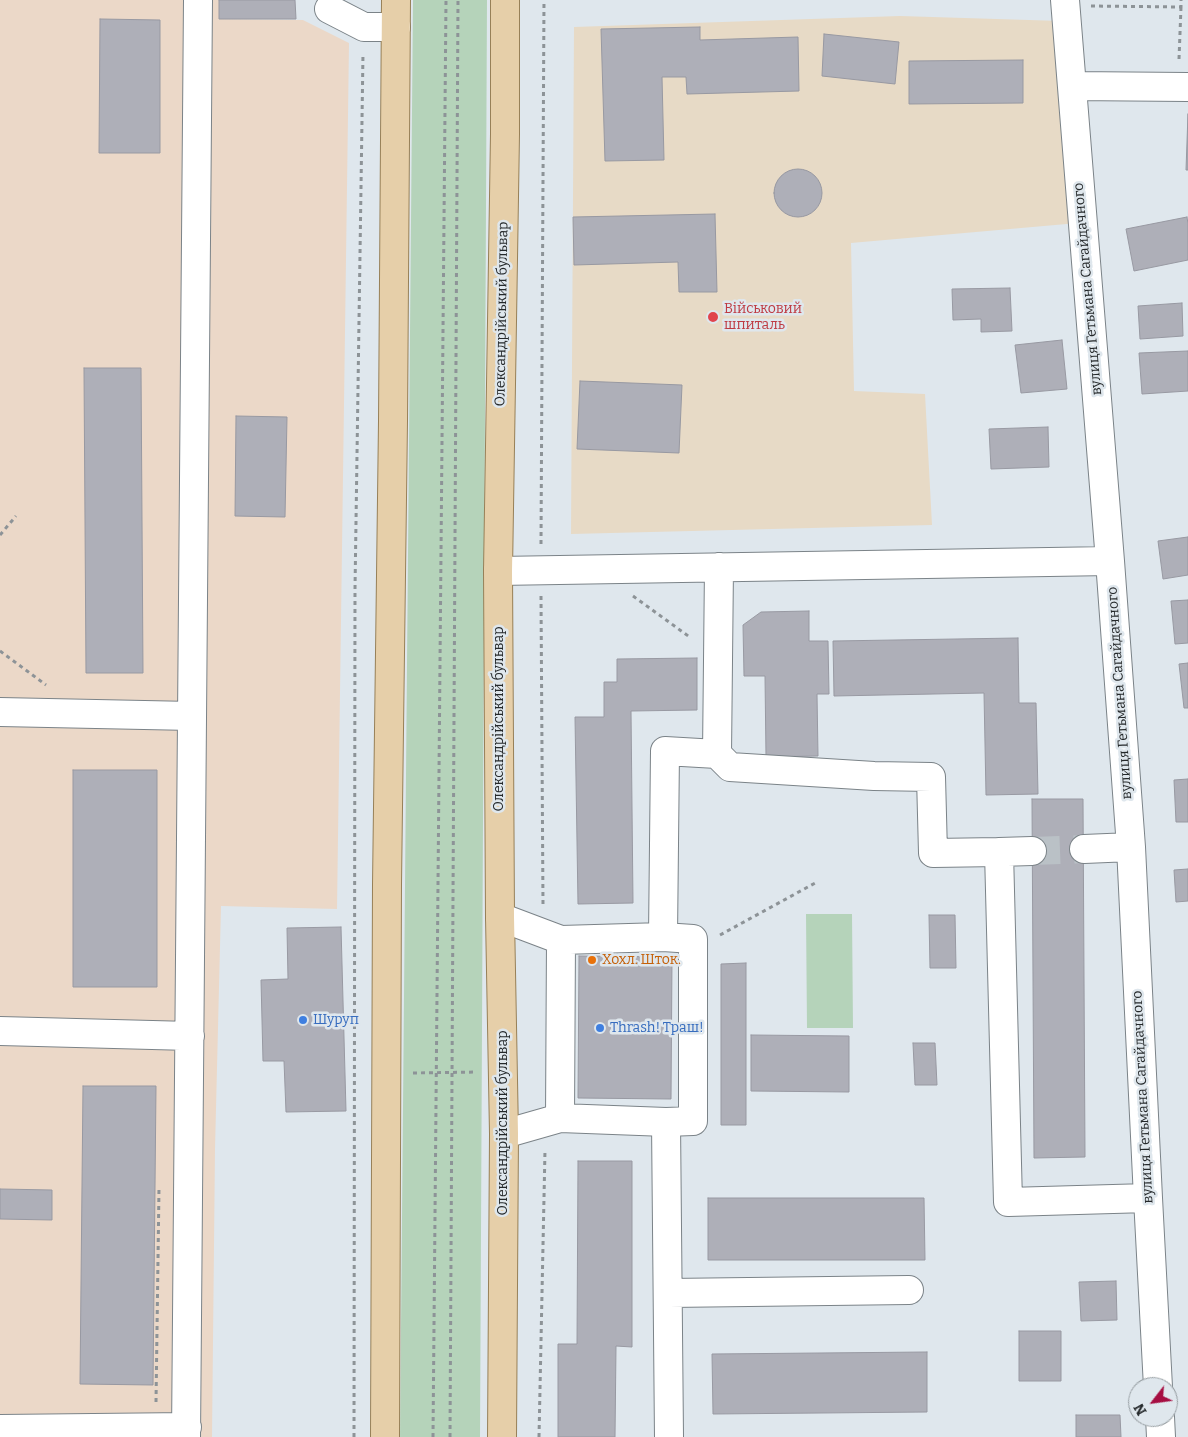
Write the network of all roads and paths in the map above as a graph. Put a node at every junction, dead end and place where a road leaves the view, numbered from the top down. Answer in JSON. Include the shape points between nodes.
{"nodes":[{"id":1,"x":198,"y":0,"type":"edge"},
{"id":2,"x":396,"y":0,"type":"edge"},
{"id":3,"x":446,"y":0,"type":"edge"},
{"id":4,"x":458,"y":0,"type":"edge"},
{"id":5,"x":505,"y":0,"type":"edge"},
{"id":6,"x":544,"y":0,"type":"edge"},
{"id":7,"x":1181,"y":0,"type":"edge"},
{"id":8,"x":1065,"y":2,"type":"edge"},
{"id":9,"x":1181,"y":8,"type":"junction"},
{"id":10,"x":329,"y":9,"type":"dead end"},
{"id":11,"x":364,"y":27,"type":"junction"},
{"id":12,"x":396,"y":27,"type":"junction"},
{"id":13,"x":1072,"y":86,"type":"junction"},
{"id":14,"x":1183,"y":87,"type":"edge"},
{"id":15,"x":16,"y":516,"type":"dead end"},
{"id":16,"x":0,"y":535,"type":"edge"},
{"id":17,"x":1110,"y":561,"type":"junction"},
{"id":18,"x":719,"y":567,"type":"junction"},
{"id":19,"x":596,"y":569,"type":"junction"},
{"id":20,"x":541,"y":570,"type":"junction"},
{"id":21,"x":498,"y":571,"type":"junction"},
{"id":22,"x":0,"y":651,"type":"edge"},
{"id":23,"x":718,"y":658,"type":"junction"},
{"id":24,"x":46,"y":686,"type":"dead end"},
{"id":25,"x":0,"y":712,"type":"edge"},
{"id":26,"x":192,"y":716,"type":"junction"},
{"id":27,"x":717,"y":754,"type":"junction"},
{"id":28,"x":1131,"y":847,"type":"junction"},
{"id":29,"x":1084,"y":849,"type":"tunnel mouth"},
{"id":30,"x":1032,"y":851,"type":"tunnel mouth"},
{"id":31,"x":999,"y":852,"type":"junction"},
{"id":32,"x":817,"y":882,"type":"dead end"},
{"id":33,"x":500,"y":916,"type":"junction"},
{"id":34,"x":552,"y":936,"type":"junction"},
{"id":35,"x":663,"y":936,"type":"junction"},
{"id":36,"x":693,"y":949,"type":"junction"},
{"id":37,"x":0,"y":1031,"type":"edge"},
{"id":38,"x":190,"y":1036,"type":"junction"},
{"id":39,"x":436,"y":1072,"type":"junction"},
{"id":40,"x":452,"y":1072,"type":"junction"},
{"id":41,"x":503,"y":1072,"type":"junction"},
{"id":42,"x":387,"y":1073,"type":"junction"},
{"id":43,"x":551,"y":1121,"type":"junction"},
{"id":44,"x":666,"y":1122,"type":"junction"},
{"id":45,"x":504,"y":1134,"type":"junction"},
{"id":46,"x":1148,"y":1198,"type":"junction"},
{"id":47,"x":910,"y":1290,"type":"dead end"},
{"id":48,"x":669,"y":1293,"type":"junction"},
{"id":49,"x":1157,"y":1377,"type":"edge"},
{"id":50,"x":0,"y":1429,"type":"edge"},
{"id":51,"x":186,"y":1432,"type":"edge"},
{"id":52,"x":354,"y":1437,"type":"edge"},
{"id":53,"x":385,"y":1437,"type":"edge"},
{"id":54,"x":433,"y":1437,"type":"edge"},
{"id":55,"x":450,"y":1437,"type":"edge"},
{"id":56,"x":502,"y":1437,"type":"edge"},
{"id":57,"x":539,"y":1437,"type":"edge"},
{"id":58,"x":669,"y":1437,"type":"edge"}],
"edges":[{"from":1,"to":26,"type":"street"},
{"from":2,"to":12,"type":"main road"},
{"from":3,"to":39,"type":"path"},
{"from":4,"to":40,"type":"path"},
{"from":5,"to":21,"type":"main road","name":"Олександрійський бульвар"},
{"from":6,"to":20,"type":"path"},
{"from":7,"to":9,"type":"path"},
{"from":8,"to":9,"type":"path"},
{"from":8,"to":13,"type":"street","name":"вулиця Гетьмана Сагайдачного"},
{"from":9,"to":14,"type":"path"},
{"from":10,"to":11,"type":"street"},
{"from":11,"to":12,"type":"street"},
{"from":11,"to":52,"type":"path","via":[[356,589]]},
{"from":12,"to":42,"type":"main road"},
{"from":13,"to":14,"type":"street"},
{"from":13,"to":17,"type":"street","name":"вулиця Гетьмана Сагайдачного"},
{"from":15,"to":16,"type":"path"},
{"from":17,"to":18,"type":"street"},
{"from":17,"to":28,"type":"street","name":"вулиця Гетьмана Сагайдачного"},
{"from":18,"to":19,"type":"street"},
{"from":18,"to":23,"type":"street"},
{"from":19,"to":20,"type":"street"},
{"from":19,"to":23,"type":"path"},
{"from":20,"to":21,"type":"street"},
{"from":20,"to":34,"type":"path"},
{"from":21,"to":33,"type":"main road","name":"Олександрійський бульвар"},
{"from":22,"to":24,"type":"path"},
{"from":23,"to":27,"type":"street"},
{"from":25,"to":26,"type":"street"},
{"from":26,"to":38,"type":"street"},
{"from":27,"to":31,"type":"street","via":[[730,767],[931,777],[933,853]]},
{"from":27,"to":35,"type":"street","via":[[665,751]]},
{"from":28,"to":29,"type":"street"},
{"from":28,"to":46,"type":"street","name":"вулиця Гетьмана Сагайдачного"},
{"from":30,"to":31,"type":"street"},
{"from":31,"to":46,"type":"street","via":[[1008,1202]]},
{"from":32,"to":36,"type":"path"},
{"from":33,"to":34,"type":"street"},
{"from":33,"to":41,"type":"main road","name":"Олександрійський бульвар"},
{"from":34,"to":35,"type":"street"},
{"from":34,"to":43,"type":"street"},
{"from":35,"to":36,"type":"street","via":[[693,938]]},
{"from":36,"to":44,"type":"street","via":[[693,1121]]},
{"from":37,"to":38,"type":"street"},
{"from":38,"to":51,"type":"street"},
{"from":39,"to":40,"type":"path"},
{"from":39,"to":42,"type":"path"},
{"from":39,"to":54,"type":"path"},
{"from":40,"to":41,"type":"path"},
{"from":40,"to":55,"type":"path"},
{"from":41,"to":45,"type":"main road","name":"Олександрійський бульвар"},
{"from":42,"to":53,"type":"main road"},
{"from":43,"to":44,"type":"street"},
{"from":43,"to":45,"type":"street"},
{"from":43,"to":57,"type":"path","via":[[545,1139]]},
{"from":44,"to":48,"type":"street"},
{"from":45,"to":56,"type":"main road","name":"Олександрійський бульвар"},
{"from":46,"to":49,"type":"street","name":"вулиця Гетьмана Сагайдачного"},
{"from":47,"to":48,"type":"street"},
{"from":48,"to":58,"type":"street"},
{"from":50,"to":51,"type":"street"}]}
